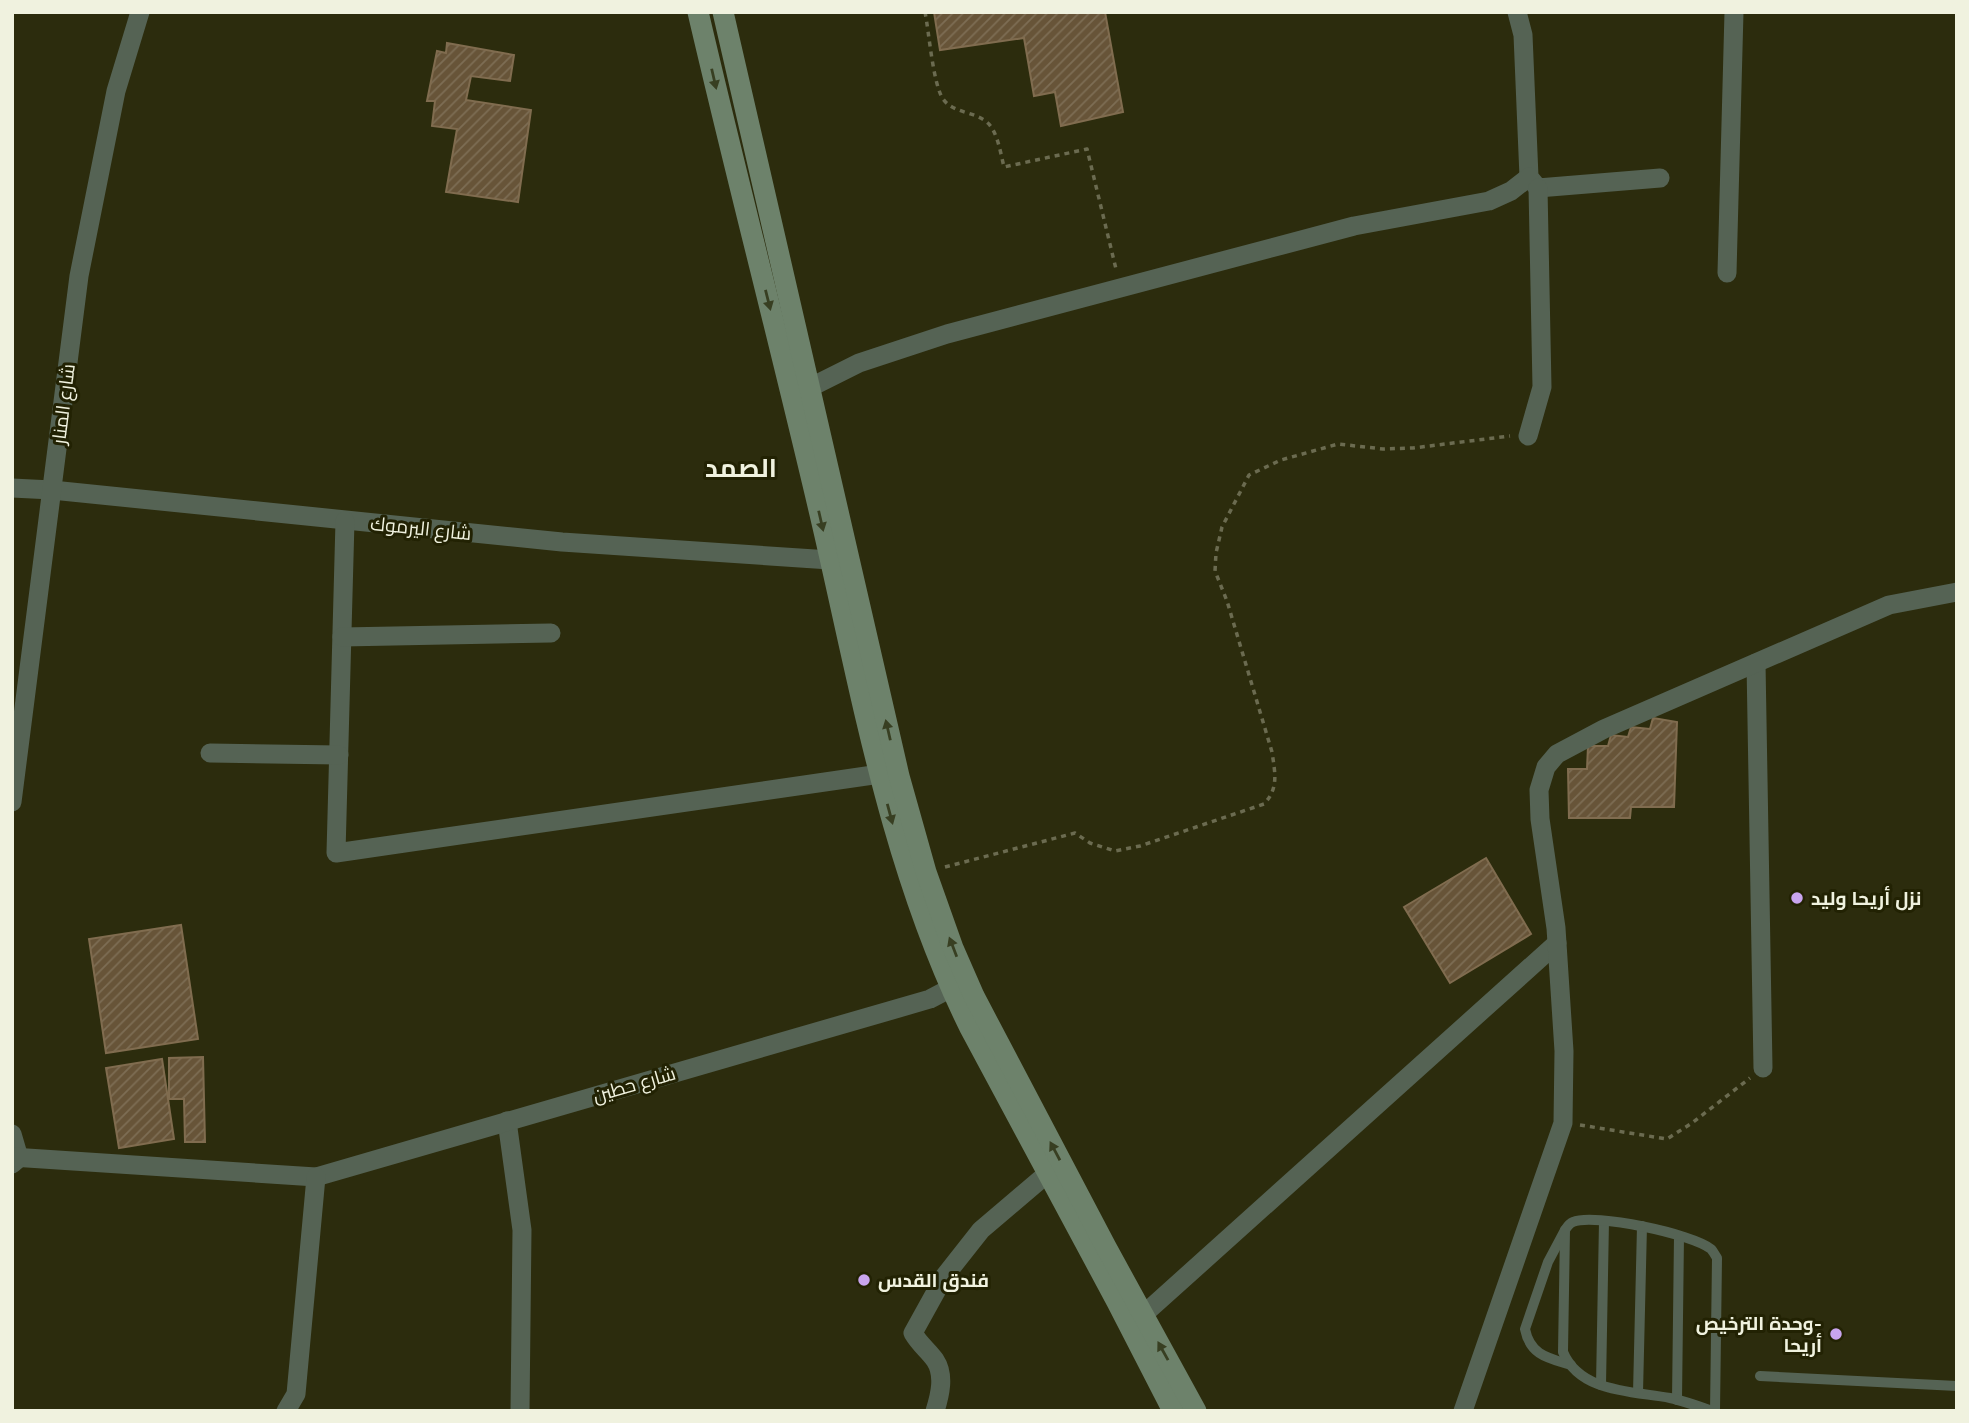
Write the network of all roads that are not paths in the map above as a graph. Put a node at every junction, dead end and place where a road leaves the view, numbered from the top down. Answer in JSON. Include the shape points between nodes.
{"nodes":[{"id":1,"x":140,"y":12,"type":"edge"},
{"id":2,"x":698,"y":12,"type":"edge"},
{"id":3,"x":723,"y":12,"type":"edge"},
{"id":4,"x":1517,"y":12,"type":"edge"},
{"id":5,"x":1734,"y":12,"type":"edge"},
{"id":6,"x":1660,"y":178,"type":"dead end"},
{"id":7,"x":1534,"y":182,"type":"junction"},
{"id":8,"x":1727,"y":273,"type":"dead end"},
{"id":9,"x":809,"y":388,"type":"junction"},
{"id":10,"x":1528,"y":436,"type":"road end"},
{"id":11,"x":12,"y":488,"type":"edge"},
{"id":12,"x":52,"y":490,"type":"junction"},
{"id":13,"x":345,"y":521,"type":"junction"},
{"id":14,"x":831,"y":560,"type":"junction"},
{"id":15,"x":1957,"y":592,"type":"edge"},
{"id":16,"x":551,"y":633,"type":"dead end"},
{"id":17,"x":342,"y":637,"type":"junction"},
{"id":18,"x":1756,"y":663,"type":"junction"},
{"id":19,"x":210,"y":752,"type":"dead end"},
{"id":20,"x":339,"y":755,"type":"junction"},
{"id":21,"x":880,"y":774,"type":"junction"},
{"id":22,"x":12,"y":802,"type":"edge"},
{"id":23,"x":1557,"y":943,"type":"junction"},
{"id":24,"x":951,"y":988,"type":"junction"},
{"id":25,"x":1763,"y":1068,"type":"road end"},
{"id":26,"x":507,"y":1121,"type":"junction"},
{"id":27,"x":12,"y":1134,"type":"edge"},
{"id":28,"x":15,"y":1160,"type":"edge"},
{"id":29,"x":1048,"y":1173,"type":"junction"},
{"id":30,"x":316,"y":1177,"type":"junction"},
{"id":31,"x":1604,"y":1221,"type":"junction"},
{"id":32,"x":1642,"y":1226,"type":"junction"},
{"id":33,"x":1565,"y":1230,"type":"junction"},
{"id":34,"x":1679,"y":1236,"type":"junction"},
{"id":35,"x":1143,"y":1315,"type":"junction"},
{"id":36,"x":1571,"y":1365,"type":"junction"},
{"id":37,"x":1760,"y":1376,"type":"dead end"},
{"id":38,"x":1601,"y":1385,"type":"junction"},
{"id":39,"x":1957,"y":1386,"type":"edge"},
{"id":40,"x":1638,"y":1393,"type":"junction"},
{"id":41,"x":1677,"y":1400,"type":"junction"},
{"id":42,"x":286,"y":1411,"type":"edge"},
{"id":43,"x":520,"y":1411,"type":"edge"},
{"id":44,"x":935,"y":1411,"type":"edge"},
{"id":45,"x":1173,"y":1411,"type":"edge"},
{"id":46,"x":1196,"y":1411,"type":"edge"},
{"id":47,"x":1463,"y":1411,"type":"edge"},
{"id":48,"x":1714,"y":1411,"type":"edge"}],
"edges":[{"from":1,"to":12,"type":"street","name":"شارع المنار","via":[[116,91],[79,276]]},
{"from":2,"to":14,"type":"main road","one_way":true},
{"from":3,"to":9,"type":"main road"},
{"from":4,"to":7,"type":"street","via":[[1523,35]]},
{"from":5,"to":8,"type":"street"},
{"from":6,"to":7,"type":"street"},
{"from":7,"to":9,"type":"street","via":[[1489,201],[1354,226],[947,334],[859,363]]},
{"from":7,"to":10,"type":"street","via":[[1542,387]]},
{"from":35,"to":9,"type":"main road","one_way":true,"via":[[953,948],[899,776]]},
{"from":11,"to":12,"type":"street","name":"شارع اليرموك"},
{"from":12,"to":13,"type":"street","name":"شارع اليرموك"},
{"from":12,"to":22,"type":"street","name":"شارع المنار"},
{"from":13,"to":14,"type":"street","name":"شارع اليرموك","via":[[562,542]]},
{"from":13,"to":17,"type":"street"},
{"from":14,"to":21,"type":"main road"},
{"from":15,"to":18,"type":"street","via":[[1889,605]]},
{"from":16,"to":17,"type":"street"},
{"from":17,"to":20,"type":"street"},
{"from":18,"to":23,"type":"street","via":[[1604,729],[1557,754],[1546,767],[1539,789],[1539,819]]},
{"from":18,"to":25,"type":"street"},
{"from":19,"to":20,"type":"street"},
{"from":20,"to":21,"type":"street","via":[[336,853]]},
{"from":21,"to":24,"type":"main road","one_way":true,"via":[[915,895]]},
{"from":23,"to":35,"type":"street"},
{"from":23,"to":47,"type":"street","via":[[1563,1123]]},
{"from":24,"to":26,"type":"street","name":"شارع حطين","via":[[930,999]]},
{"from":24,"to":29,"type":"main road"},
{"from":26,"to":30,"type":"street","name":"شارع حطين"},
{"from":26,"to":43,"type":"street","via":[[522,1230]]},
{"from":27,"to":28,"type":"street"},
{"from":28,"to":30,"type":"street","name":"شارع حطين"},
{"from":29,"to":44,"type":"street","via":[[981,1230],[944,1277],[913,1333],[939,1368],[940,1396]]},
{"from":29,"to":45,"type":"main road"},
{"from":30,"to":42,"type":"street","via":[[296,1394]]},
{"from":31,"to":32,"type":"lane"},
{"from":31,"to":33,"type":"lane","via":[[1572,1222]]},
{"from":31,"to":38,"type":"lane"},
{"from":32,"to":34,"type":"lane"},
{"from":32,"to":40,"type":"lane"},
{"from":33,"to":36,"type":"lane","via":[[1563,1352]]},
{"from":33,"to":36,"type":"lane","via":[[1548,1262],[1525,1329],[1534,1349]]},
{"from":34,"to":41,"type":"lane"},
{"from":34,"to":48,"type":"lane","via":[[1711,1249],[1717,1258]]},
{"from":46,"to":35,"type":"main road","one_way":true},
{"from":36,"to":38,"type":"lane"},
{"from":37,"to":39,"type":"lane"},
{"from":38,"to":40,"type":"lane"},
{"from":40,"to":41,"type":"lane"},
{"from":41,"to":48,"type":"lane"}]}
